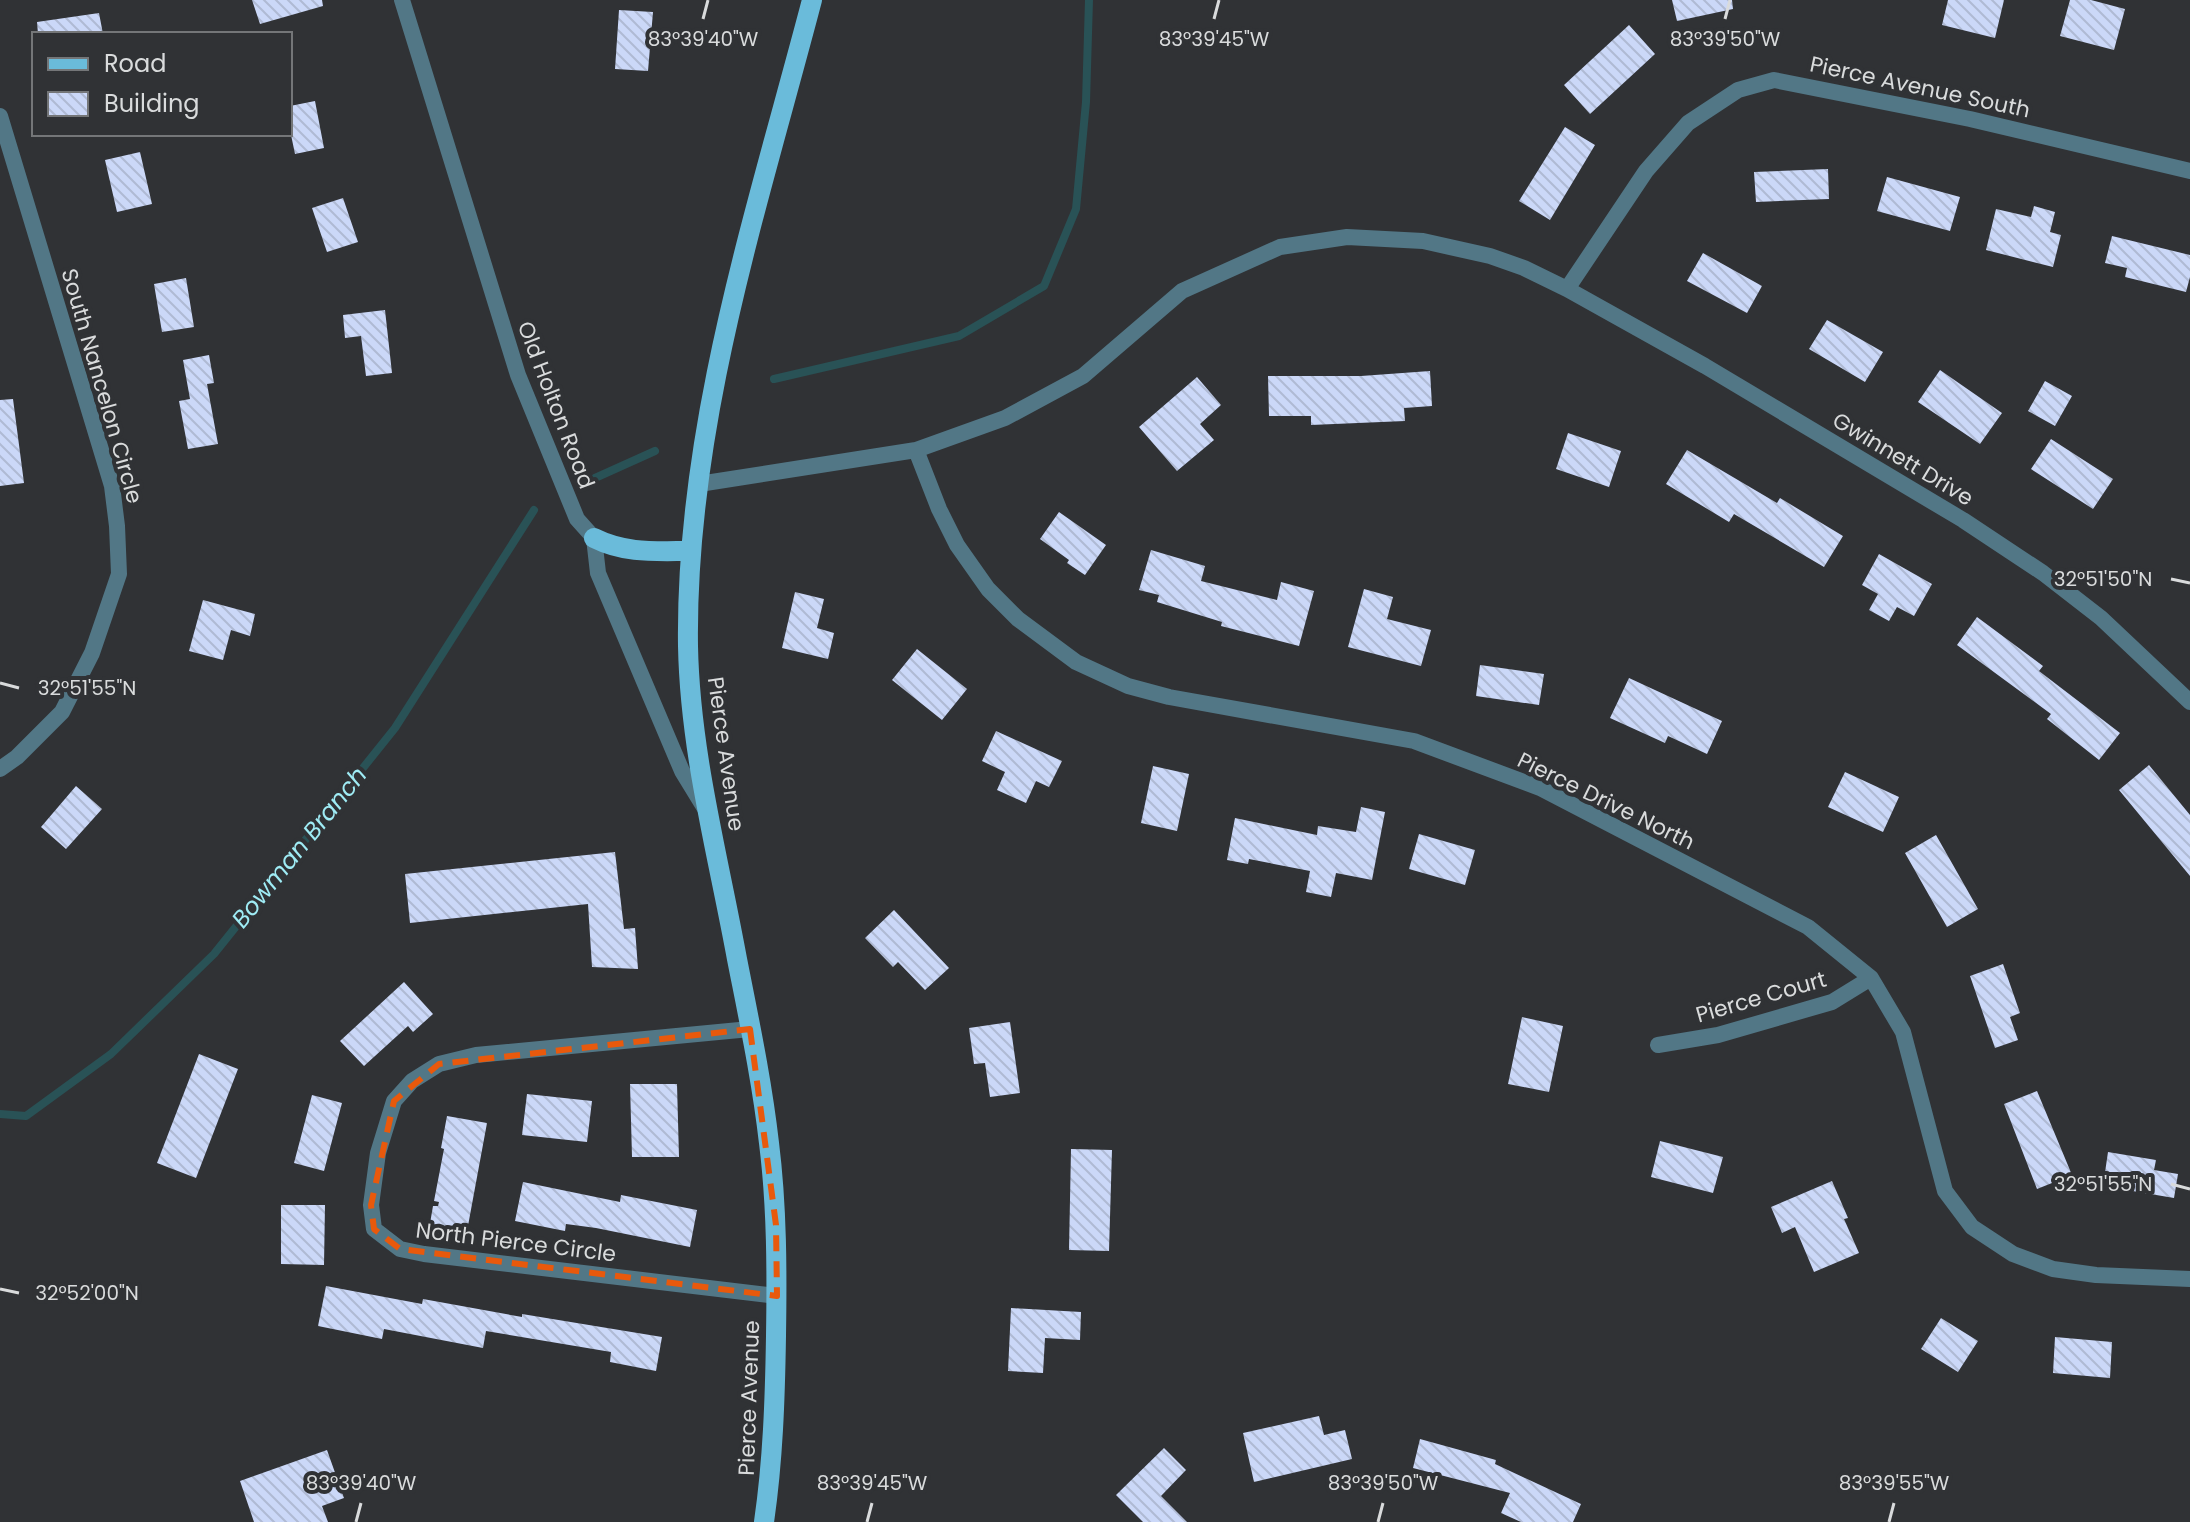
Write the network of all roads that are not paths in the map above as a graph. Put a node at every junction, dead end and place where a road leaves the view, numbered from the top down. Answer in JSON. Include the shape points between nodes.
{"nodes":[{"id":1,"x":402,"y":0,"type":"edge"},
{"id":2,"x":812,"y":0,"type":"edge"},
{"id":3,"x":0,"y":116,"type":"edge"},
{"id":4,"x":2190,"y":171,"type":"edge"},
{"id":5,"x":1567,"y":289,"type":"junction"},
{"id":6,"x":916,"y":450,"type":"junction"},
{"id":7,"x":699,"y":484,"type":"junction"},
{"id":8,"x":594,"y":538,"type":"junction"},
{"id":9,"x":691,"y":551,"type":"junction"},
{"id":10,"x":2190,"y":702,"type":"edge"},
{"id":11,"x":0,"y":769,"type":"edge"},
{"id":12,"x":705,"y":808,"type":"junction"},
{"id":13,"x":1871,"y":978,"type":"junction"},
{"id":14,"x":750,"y":1029,"type":"junction"},
{"id":15,"x":1658,"y":1045,"type":"dead end"},
{"id":16,"x":2190,"y":1279,"type":"edge"},
{"id":17,"x":777,"y":1296,"type":"junction"},
{"id":18,"x":764,"y":1522,"type":"edge"}],
"edges":[{"from":1,"to":8,"type":"street","name":"Old Holton Road","via":[[518,375],[577,519]]},
{"from":2,"to":7,"type":"main road","name":"Pierce Avenue","via":[[732,308]]},
{"from":3,"to":11,"type":"street","name":"South Nancelon Circle","via":[[112,486],[119,574],[92,653],[62,712]]},
{"from":4,"to":5,"type":"street","name":"Pierce Avenue South","via":[[1774,80],[1738,90],[1688,123],[1646,171]]},
{"from":5,"to":6,"type":"street","via":[[1490,256],[1423,241],[1347,237],[1280,247],[1182,291],[1083,376],[1005,418]]},
{"from":5,"to":10,"type":"street","name":"Gwinnett Drive","via":[[1719,374],[2043,573],[2101,618]]},
{"from":6,"to":7,"type":"street"},
{"from":6,"to":13,"type":"street","name":"Pierce Drive North","via":[[957,545],[988,589],[1076,662],[1128,686],[1169,697],[1414,741],[1540,788],[1808,927]]},
{"from":7,"to":9,"type":"main road","name":"Pierce Avenue"},
{"from":8,"to":9,"type":"main road","via":[[627,551]]},
{"from":8,"to":12,"type":"street","name":"Old Holton Road","via":[[598,573],[682,771]]},
{"from":9,"to":12,"type":"main road","name":"Pierce Avenue","via":[[688,647]]},
{"from":12,"to":14,"type":"main road","name":"Pierce Avenue"},
{"from":13,"to":15,"type":"street","name":"Pierce Court","via":[[1832,1002],[1718,1035]]},
{"from":13,"to":16,"type":"street","name":"Pierce Drive North","via":[[1903,1032],[1945,1191],[1972,1227],[2013,1254],[2053,1269]]},
{"from":14,"to":17,"type":"main road","name":"Pierce Avenue","via":[[769,1141]]},
{"from":14,"to":17,"type":"street","name":"North Pierce Circle","via":[[476,1055],[439,1064],[412,1081],[394,1101],[378,1153],[371,1205],[374,1229],[400,1249]]},
{"from":17,"to":18,"type":"main road","name":"Pierce Avenue"}]}
